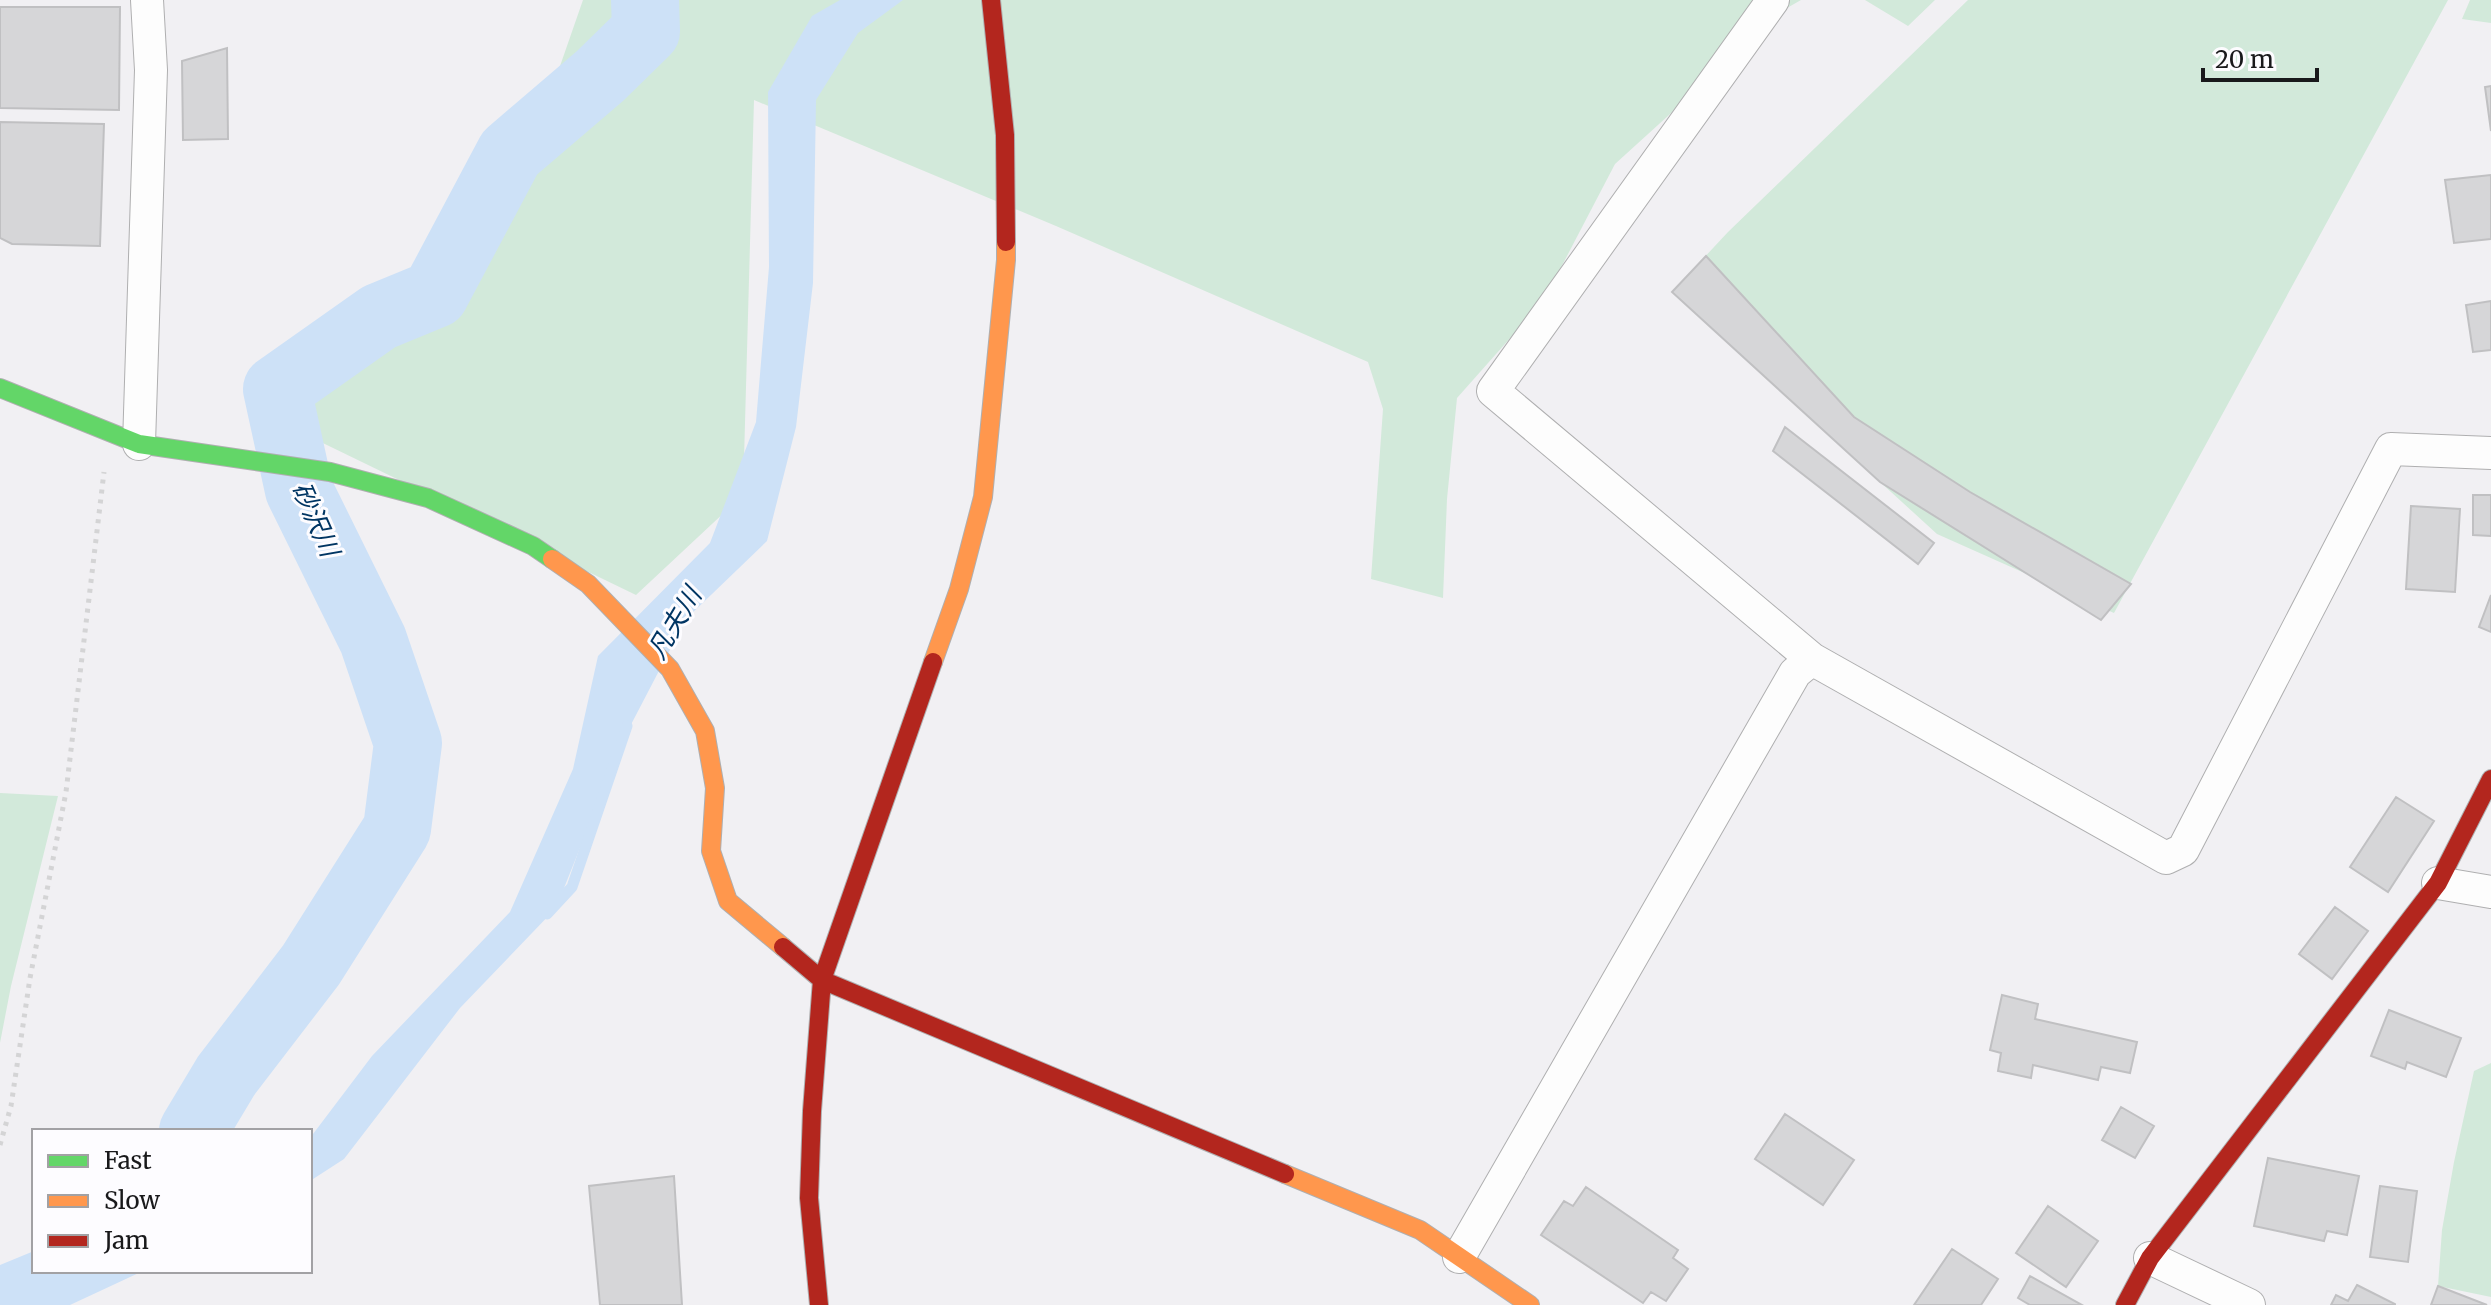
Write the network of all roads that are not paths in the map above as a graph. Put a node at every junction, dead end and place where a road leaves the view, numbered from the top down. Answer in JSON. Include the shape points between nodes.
{"nodes":[{"id":1,"x":147,"y":0,"type":"edge"},
{"id":2,"x":991,"y":0,"type":"edge"},
{"id":3,"x":1773,"y":0,"type":"edge"},
{"id":4,"x":0,"y":388,"type":"edge"},
{"id":5,"x":139,"y":444,"type":"junction"},
{"id":6,"x":2491,"y":453,"type":"edge"},
{"id":7,"x":1812,"y":659,"type":"junction"},
{"id":8,"x":2491,"y":779,"type":"edge"},
{"id":9,"x":2438,"y":883,"type":"junction"},
{"id":10,"x":2491,"y":892,"type":"edge"},
{"id":11,"x":822,"y":980,"type":"junction"},
{"id":12,"x":1459,"y":1257,"type":"junction"},
{"id":13,"x":2150,"y":1258,"type":"junction"},
{"id":14,"x":819,"y":1305,"type":"edge"},
{"id":15,"x":1530,"y":1305,"type":"edge"},
{"id":16,"x":2125,"y":1305,"type":"edge"},
{"id":17,"x":2249,"y":1305,"type":"edge"}],
"edges":[{"from":1,"to":5,"type":"street","via":[[151,70]]},
{"from":2,"to":11,"type":"street","via":[[1005,135],[1006,260],[983,497],[959,589]]},
{"from":3,"to":7,"type":"street","via":[[1493,391]]},
{"from":4,"to":5,"type":"street"},
{"from":5,"to":11,"type":"street","via":[[330,472],[428,498],[533,546],[588,584],[670,669],[705,731],[715,788],[711,851],[728,901]]},
{"from":6,"to":7,"type":"street","via":[[2391,449],[2183,850],[2166,858]]},
{"from":7,"to":12,"type":"street","via":[[1795,673]]},
{"from":8,"to":9,"type":"street"},
{"from":9,"to":10,"type":"street"},
{"from":9,"to":13,"type":"street"},
{"from":11,"to":12,"type":"street","via":[[1420,1230]]},
{"from":11,"to":14,"type":"street","via":[[809,1198]]},
{"from":12,"to":15,"type":"street"},
{"from":13,"to":16,"type":"street"},
{"from":13,"to":17,"type":"street"}]}
